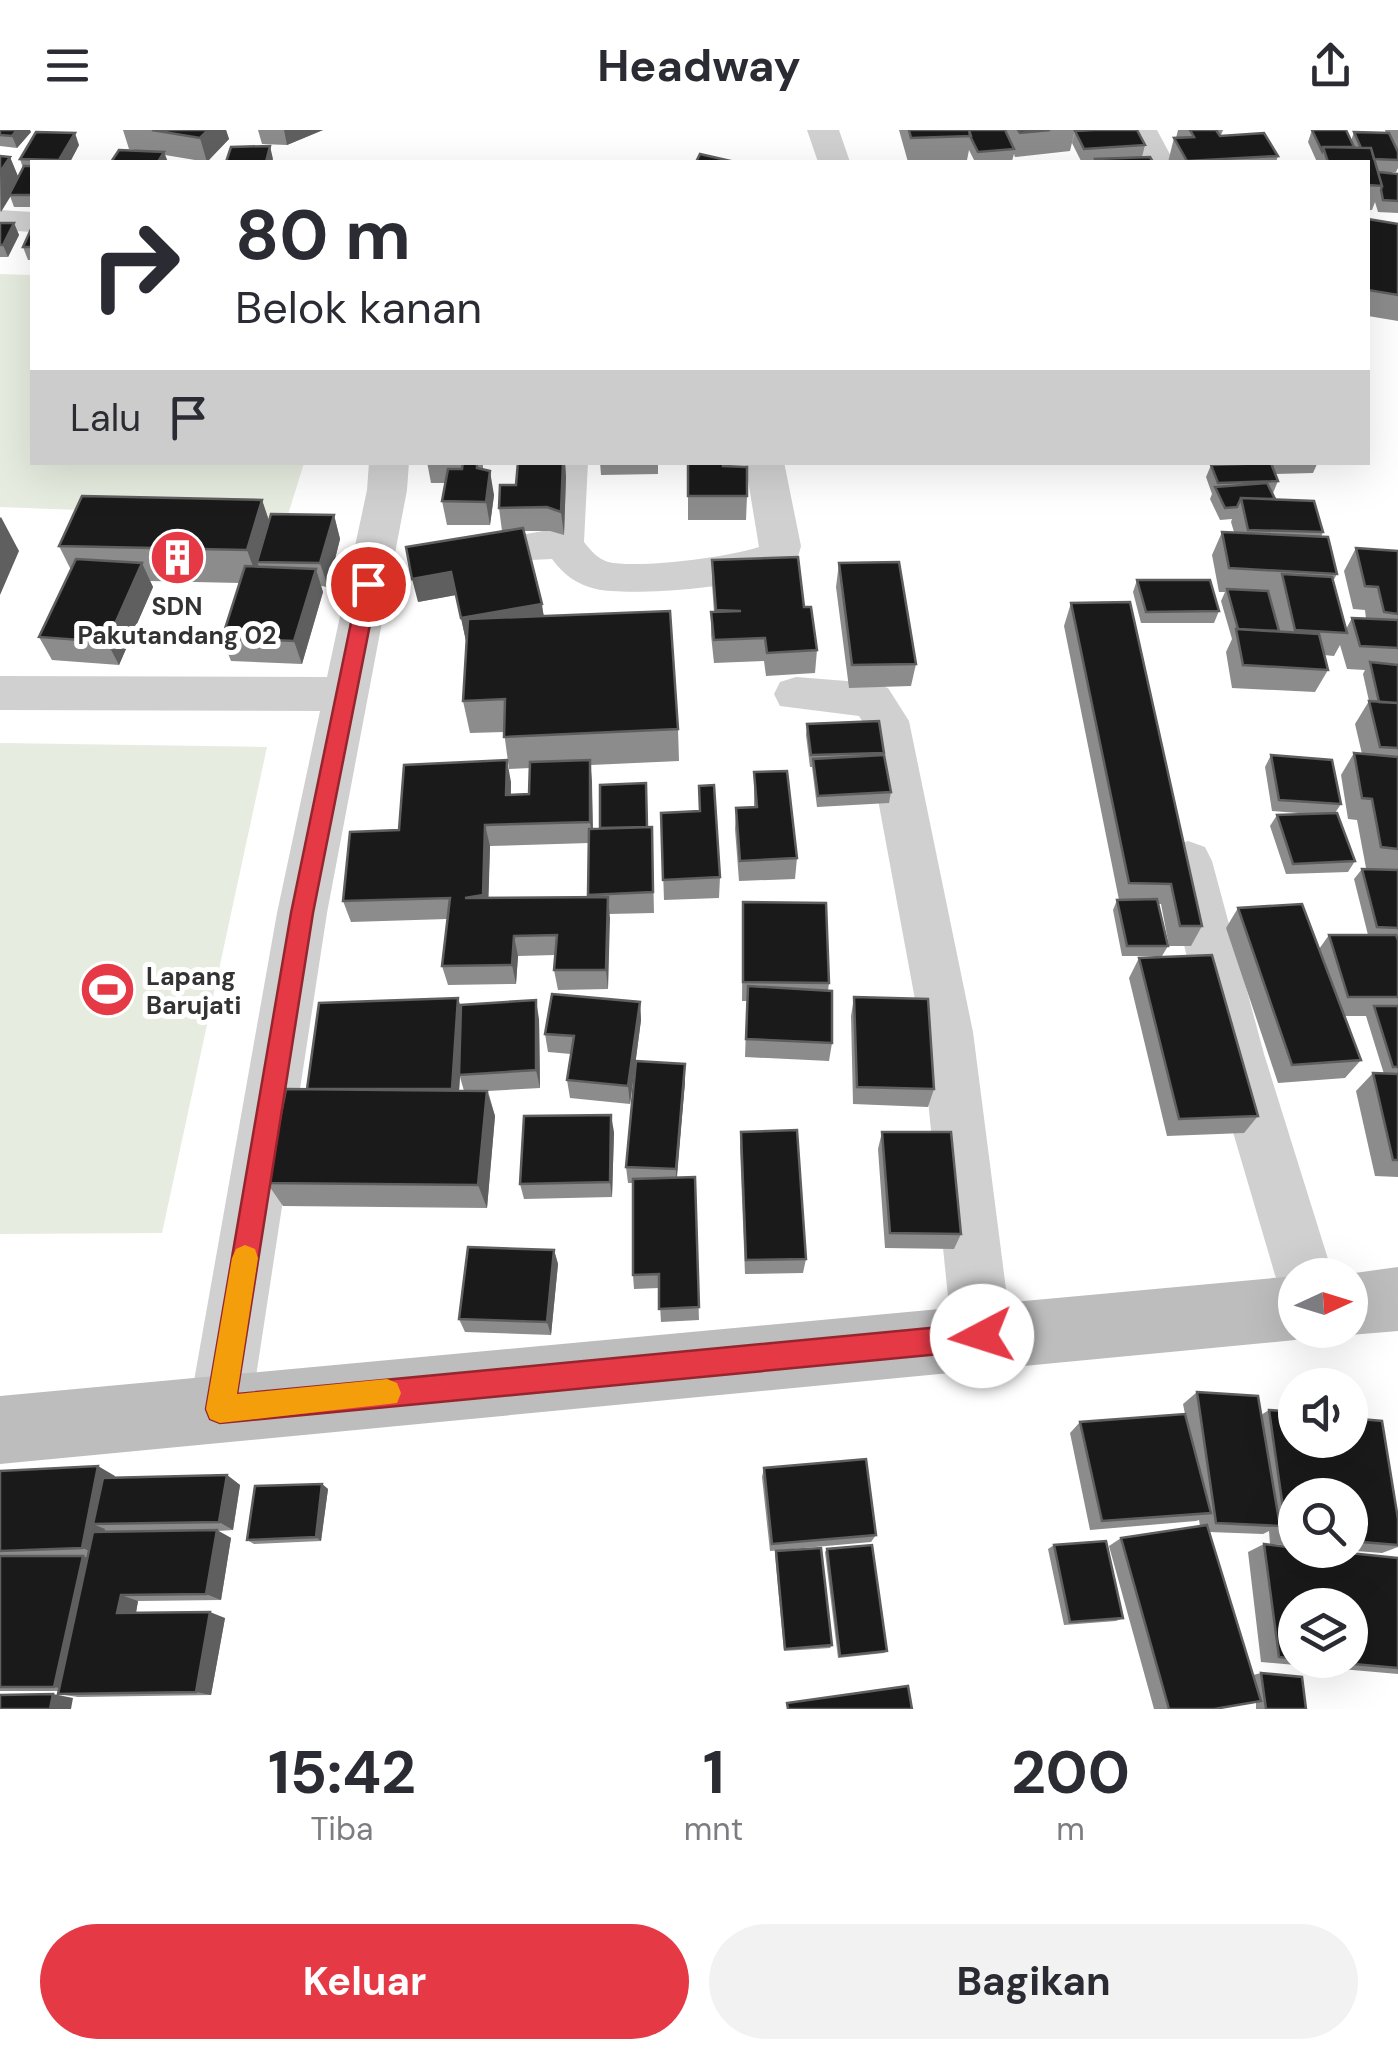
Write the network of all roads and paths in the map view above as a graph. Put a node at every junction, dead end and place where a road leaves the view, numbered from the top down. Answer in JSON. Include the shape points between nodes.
{"nodes":[{"id":1,"x":823,"y":130,"type":"edge"},
{"id":2,"x":1142,"y":130,"type":"edge"},
{"id":3,"x":833,"y":160,"type":"edge"},
{"id":4,"x":1157,"y":160,"type":"edge"},
{"id":5,"x":0,"y":220,"type":"edge"},
{"id":6,"x":30,"y":222,"type":"edge"},
{"id":7,"x":389,"y":465,"type":"edge"},
{"id":8,"x":568,"y":465,"type":"edge"},
{"id":9,"x":765,"y":465,"type":"edge"},
{"id":10,"x":564,"y":544,"type":"junction"},
{"id":11,"x":487,"y":546,"type":"edge"},
{"id":12,"x":0,"y":693,"type":"edge"},
{"id":13,"x":346,"y":694,"type":"junction"},
{"id":14,"x":796,"y":694,"type":"dead end"},
{"id":15,"x":1176,"y":810,"type":"edge"},
{"id":16,"x":1299,"y":1258,"type":"edge"},
{"id":17,"x":1398,"y":1299,"type":"edge"},
{"id":18,"x":1368,"y":1302,"type":"edge"},
{"id":19,"x":1278,"y":1310,"type":"edge"},
{"id":20,"x":982,"y":1336,"type":"junction"},
{"id":21,"x":220,"y":1409,"type":"junction"},
{"id":22,"x":0,"y":1430,"type":"edge"}],
"edges":[{"from":1,"to":3,"type":"street"},
{"from":2,"to":4,"type":"street"},
{"from":5,"to":6,"type":"street"},
{"from":7,"to":13,"type":"street","via":[[394,547]]},
{"from":8,"to":10,"type":"street"},
{"from":9,"to":10,"type":"street","via":[[780,546],[767,563],[603,577],[576,562]]},
{"from":10,"to":11,"type":"street"},
{"from":12,"to":13,"type":"street"},
{"from":13,"to":21,"type":"street","via":[[302,913]]},
{"from":14,"to":20,"type":"street","via":[[872,700],[886,721],[947,1032]]},
{"from":15,"to":16,"type":"street","via":[[1236,1054]]},
{"from":17,"to":18,"type":"main road"},
{"from":19,"to":20,"type":"main road"},
{"from":20,"to":21,"type":"main road"},
{"from":21,"to":22,"type":"main road"}]}
